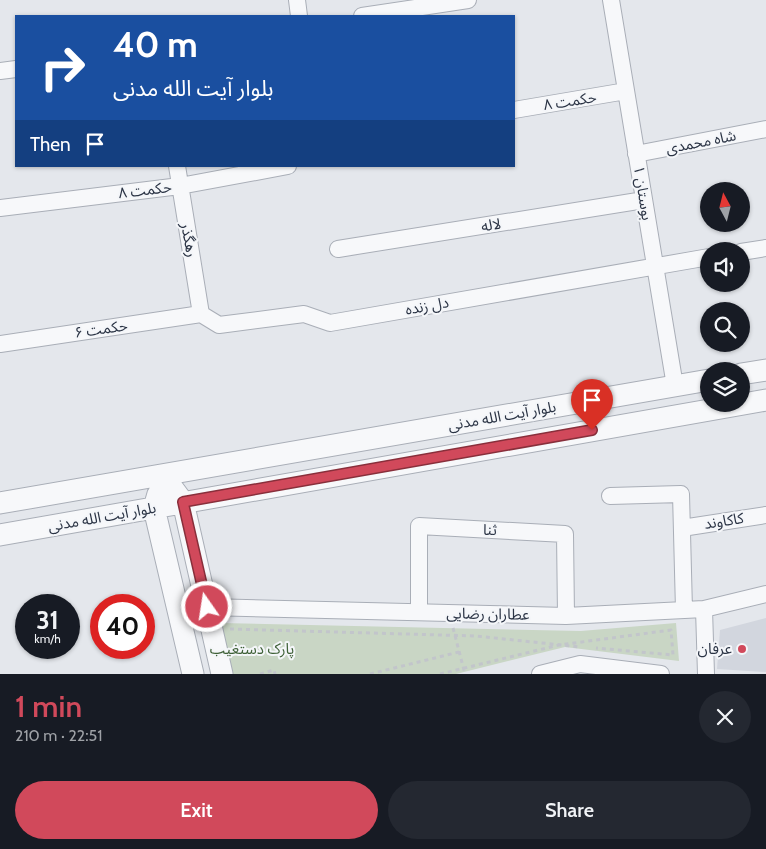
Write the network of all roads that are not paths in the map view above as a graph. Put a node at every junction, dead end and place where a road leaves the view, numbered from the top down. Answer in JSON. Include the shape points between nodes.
{"nodes":[{"id":1,"x":296,"y":0,"type":"edge"},
{"id":2,"x":468,"y":0,"type":"edge"},
{"id":3,"x":611,"y":0,"type":"edge"},
{"id":4,"x":299,"y":15,"type":"edge"},
{"id":5,"x":369,"y":15,"type":"edge"},
{"id":6,"x":15,"y":69,"type":"edge"},
{"id":7,"x":0,"y":71,"type":"edge"},
{"id":8,"x":626,"y":91,"type":"junction"},
{"id":9,"x":515,"y":110,"type":"edge"},
{"id":10,"x":766,"y":130,"type":"edge"},
{"id":11,"x":636,"y":154,"type":"junction"},
{"id":12,"x":177,"y":167,"type":"edge"},
{"id":13,"x":283,"y":167,"type":"edge"},
{"id":14,"x":180,"y":186,"type":"junction"},
{"id":15,"x":644,"y":200,"type":"junction"},
{"id":16,"x":0,"y":208,"type":"edge"},
{"id":17,"x":766,"y":248,"type":"edge"},
{"id":18,"x":338,"y":250,"type":"dead end"},
{"id":19,"x":750,"y":251,"type":"edge"},
{"id":20,"x":700,"y":258,"type":"edge"},
{"id":21,"x":655,"y":266,"type":"junction"},
{"id":22,"x":201,"y":314,"type":"junction"},
{"id":23,"x":0,"y":344,"type":"edge"},
{"id":24,"x":766,"y":370,"type":"edge"},
{"id":25,"x":750,"y":373,"type":"edge"},
{"id":26,"x":700,"y":382,"type":"edge"},
{"id":27,"x":675,"y":386,"type":"junction"},
{"id":28,"x":766,"y":400,"type":"edge"},
{"id":29,"x":163,"y":475,"type":"junction"},
{"id":30,"x":610,"y":496,"type":"dead end"},
{"id":31,"x":183,"y":502,"type":"junction"},
{"id":32,"x":0,"y":503,"type":"edge"},
{"id":33,"x":154,"y":508,"type":"junction"},
{"id":34,"x":766,"y":515,"type":"edge"},
{"id":35,"x":682,"y":528,"type":"junction"},
{"id":36,"x":0,"y":535,"type":"edge"},
{"id":37,"x":766,"y":594,"type":"edge"},
{"id":38,"x":207,"y":607,"type":"junction"},
{"id":39,"x":704,"y":609,"type":"junction"},
{"id":40,"x":684,"y":610,"type":"junction"},
{"id":41,"x":419,"y":612,"type":"junction"},
{"id":42,"x":566,"y":616,"type":"junction"},
{"id":43,"x":193,"y":674,"type":"edge"},
{"id":44,"x":222,"y":674,"type":"edge"},
{"id":45,"x":540,"y":674,"type":"edge"},
{"id":46,"x":661,"y":674,"type":"edge"},
{"id":47,"x":706,"y":674,"type":"edge"}],
"edges":[{"from":1,"to":4,"type":"street"},
{"from":2,"to":5,"type":"street"},
{"from":3,"to":8,"type":"street","name":"بوستان ۱"},
{"from":6,"to":7,"type":"street"},
{"from":8,"to":9,"type":"street","name":"حکمت ۸"},
{"from":8,"to":11,"type":"street","name":"بوستان ۱"},
{"from":10,"to":11,"type":"street","name":"شاه محمدی"},
{"from":11,"to":15,"type":"street","name":"بوستان ۱"},
{"from":12,"to":14,"type":"street","name":"رهگذر"},
{"from":13,"to":14,"type":"street","name":"حکمت ۸"},
{"from":14,"to":16,"type":"street","name":"حکمت ۸"},
{"from":14,"to":22,"type":"street","name":"رهگذر"},
{"from":15,"to":18,"type":"street","name":"لاله"},
{"from":15,"to":21,"type":"street","name":"بوستان ۱"},
{"from":17,"to":19,"type":"street"},
{"from":20,"to":21,"type":"street","name":"دل زنده"},
{"from":21,"to":22,"type":"street","name":"دل زنده","via":[[330,323],[304,314],[219,325]]},
{"from":21,"to":27,"type":"street","name":"بوستان ۱"},
{"from":22,"to":23,"type":"street","name":"حکمت ۶"},
{"from":24,"to":25,"type":"street"},
{"from":26,"to":27,"type":"street","name":"بلوار آیت الله مدنی"},
{"from":27,"to":29,"type":"street","name":"بلوار آیت الله مدنی"},
{"from":28,"to":31,"type":"street","name":"بلوار آیت الله مدنی"},
{"from":29,"to":31,"type":"street"},
{"from":29,"to":32,"type":"street","name":"بلوار آیت الله مدنی"},
{"from":29,"to":33,"type":"street"},
{"from":30,"to":35,"type":"street","via":[[681,494]]},
{"from":31,"to":33,"type":"street","name":"بلوار آیت الله مدنی"},
{"from":31,"to":38,"type":"street"},
{"from":33,"to":36,"type":"street","name":"بلوار آیت الله مدنی"},
{"from":33,"to":43,"type":"street"},
{"from":34,"to":35,"type":"street","name":"کاکاوند"},
{"from":35,"to":40,"type":"street"},
{"from":37,"to":39,"type":"street","name":"عطاران رضایی"},
{"from":38,"to":41,"type":"street","name":"عطاران رضایی"},
{"from":38,"to":44,"type":"street"},
{"from":39,"to":40,"type":"street","name":"عطاران رضایی"},
{"from":39,"to":47,"type":"street"},
{"from":40,"to":42,"type":"street","name":"عطاران رضایی"},
{"from":41,"to":42,"type":"street","name":"عطاران رضایی"},
{"from":41,"to":42,"type":"street","name":"ثنا","via":[[419,526],[565,534]]},
{"from":45,"to":46,"type":"street","via":[[580,664]]}]}
